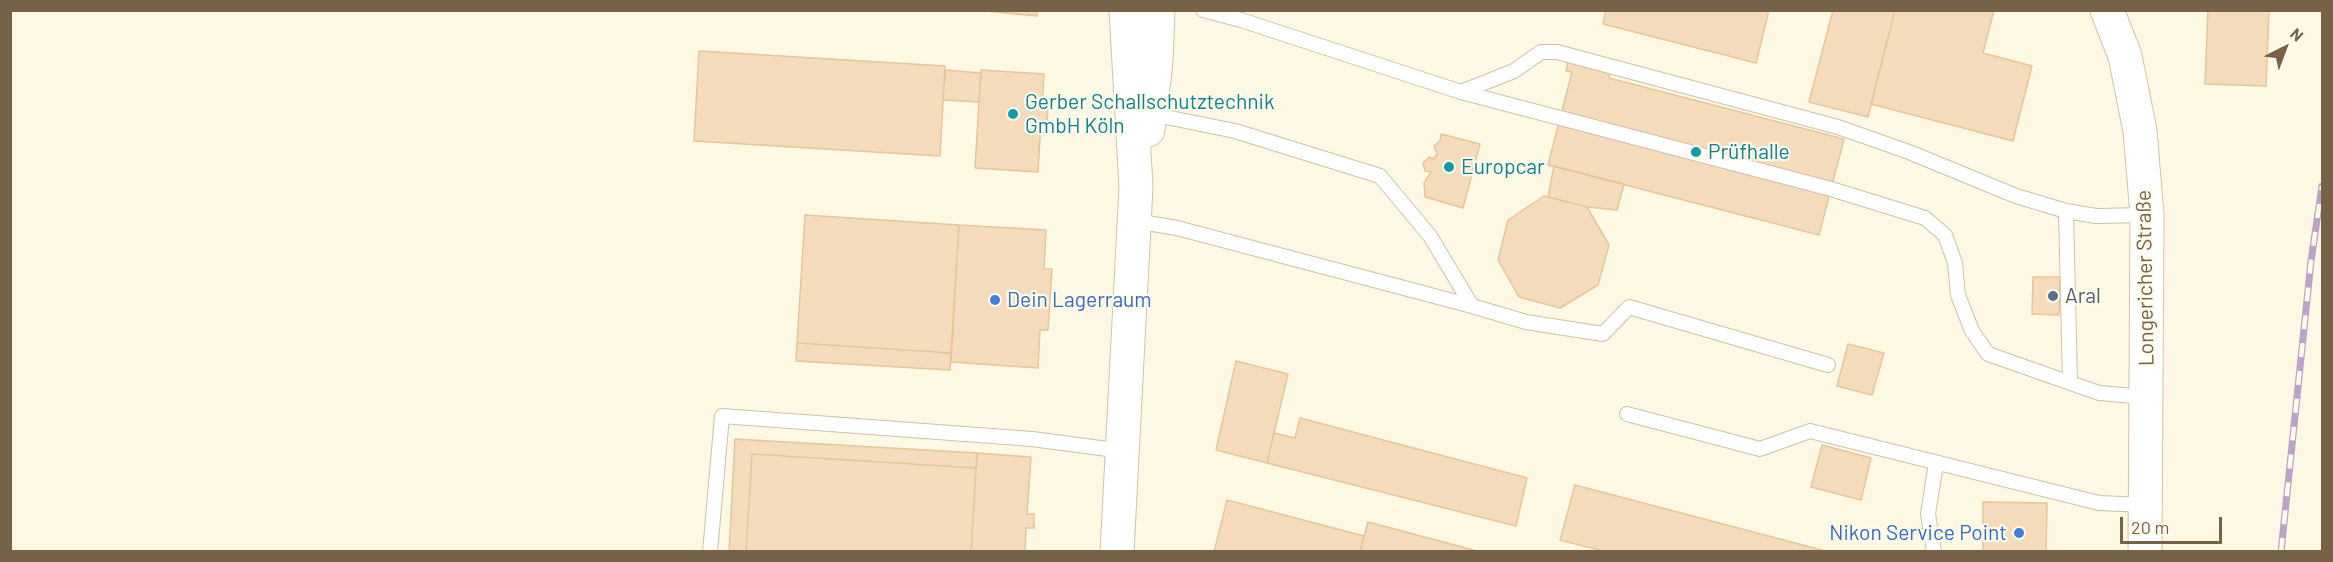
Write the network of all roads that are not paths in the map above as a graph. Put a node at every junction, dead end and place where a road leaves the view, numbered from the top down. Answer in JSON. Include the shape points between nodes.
{"nodes":[{"id":1,"x":1126,"y":10,"type":"edge"},
{"id":2,"x":1158,"y":10,"type":"edge"},
{"id":3,"x":1203,"y":10,"type":"edge"},
{"id":4,"x":2106,"y":10,"type":"edge"},
{"id":5,"x":1461,"y":92,"type":"junction"},
{"id":6,"x":1151,"y":114,"type":"junction"},
{"id":7,"x":1136,"y":187,"type":"junction"},
{"id":8,"x":2066,"y":211,"type":"junction"},
{"id":9,"x":2147,"y":215,"type":"junction"},
{"id":10,"x":1135,"y":221,"type":"junction"},
{"id":11,"x":1472,"y":306,"type":"junction"},
{"id":12,"x":1828,"y":365,"type":"dead end"},
{"id":13,"x":2070,"y":383,"type":"junction"},
{"id":14,"x":2146,"y":397,"type":"junction"},
{"id":15,"x":1627,"y":414,"type":"dead end"},
{"id":16,"x":1122,"y":451,"type":"junction"},
{"id":17,"x":1936,"y":463,"type":"junction"},
{"id":18,"x":2145,"y":505,"type":"junction"},
{"id":19,"x":710,"y":552,"type":"edge"},
{"id":20,"x":1117,"y":552,"type":"edge"},
{"id":21,"x":1934,"y":552,"type":"edge"},
{"id":22,"x":2145,"y":552,"type":"edge"}],
"edges":[{"from":1,"to":7,"type":"street"},
{"from":2,"to":6,"type":"street"},
{"from":3,"to":5,"type":"lane"},
{"from":4,"to":9,"type":"street","name":"Longericher Straße","via":[[2125,56],[2140,131]]},
{"from":5,"to":8,"type":"lane","via":[[1514,71],[1541,52],[1557,52],[1838,127],[2016,196]]},
{"from":5,"to":13,"type":"lane","via":[[1831,189],[1925,218],[1945,235],[1955,263],[1958,295],[1972,331],[1988,354]]},
{"from":6,"to":7,"type":"street"},
{"from":6,"to":11,"type":"lane","via":[[1235,131],[1380,176],[1430,236]]},
{"from":7,"to":10,"type":"street"},
{"from":8,"to":9,"type":"lane","via":[[2097,216]]},
{"from":8,"to":13,"type":"lane"},
{"from":9,"to":14,"type":"street","name":"Longericher Straße"},
{"from":10,"to":11,"type":"lane","via":[[1177,228]]},
{"from":10,"to":16,"type":"street"},
{"from":11,"to":12,"type":"lane","via":[[1526,322],[1603,334],[1629,307]]},
{"from":13,"to":14,"type":"lane","via":[[2100,393]]},
{"from":14,"to":18,"type":"street","name":"Longericher Straße"},
{"from":15,"to":17,"type":"lane","via":[[1760,449],[1810,431]]},
{"from":16,"to":19,"type":"lane","via":[[1032,439],[722,416]]},
{"from":16,"to":20,"type":"street"},
{"from":17,"to":18,"type":"lane","via":[[2099,503]]},
{"from":17,"to":21,"type":"lane","via":[[1928,514]]},
{"from":18,"to":22,"type":"street","name":"Longericher Straße"}]}
